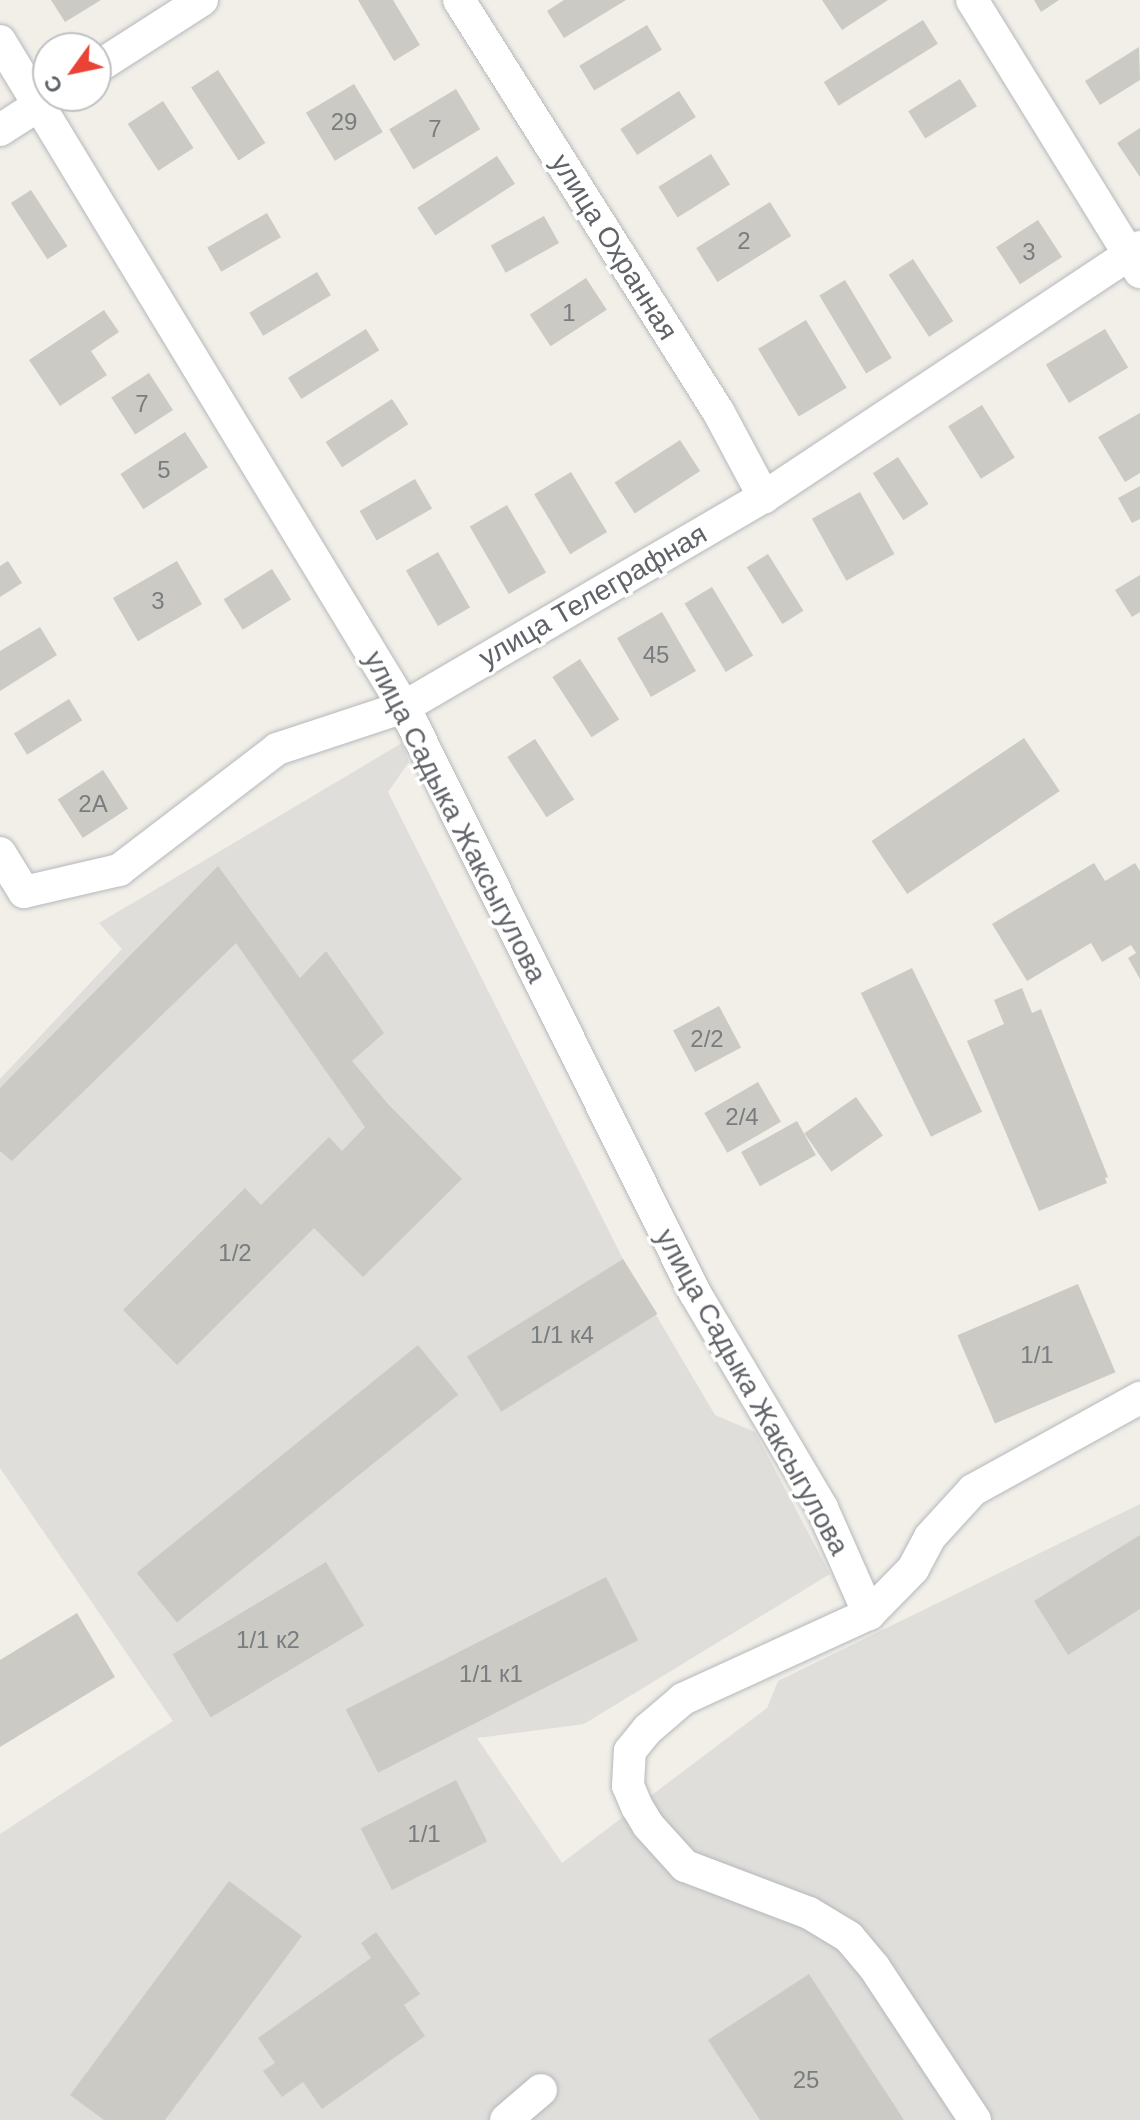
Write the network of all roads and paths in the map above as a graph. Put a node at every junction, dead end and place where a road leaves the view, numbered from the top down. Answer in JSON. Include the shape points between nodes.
{"nodes":[{"id":1,"x":202,"y":0,"type":"edge"},
{"id":2,"x":459,"y":0,"type":"edge"},
{"id":3,"x":972,"y":0,"type":"edge"},
{"id":4,"x":0,"y":41,"type":"edge"},
{"id":5,"x":112,"y":58,"type":"edge"},
{"id":6,"x":32,"y":84,"type":"edge"},
{"id":7,"x":32,"y":109,"type":"edge"},
{"id":8,"x":52,"y":112,"type":"edge"},
{"id":9,"x":0,"y":130,"type":"edge"},
{"id":10,"x":1137,"y":258,"type":"edge"},
{"id":11,"x":764,"y":497,"type":"junction"},
{"id":12,"x":404,"y":707,"type":"junction"},
{"id":13,"x":0,"y":853,"type":"edge"},
{"id":14,"x":1140,"y":1398,"type":"edge"},
{"id":15,"x":869,"y":1614,"type":"junction"},
{"id":16,"x":541,"y":2090,"type":"dead end"},
{"id":17,"x":506,"y":2120,"type":"edge"},
{"id":18,"x":975,"y":2120,"type":"edge"}],
"edges":[{"from":1,"to":5,"type":"street"},
{"from":2,"to":11,"type":"street","name":"улица Охранная","via":[[718,411]]},
{"from":3,"to":10,"type":"street"},
{"from":4,"to":6,"type":"street","name":"улица Садыка Жаксыгулова"},
{"from":7,"to":9,"type":"street"},
{"from":8,"to":12,"type":"street","name":"улица Садыка Жаксыгулова"},
{"from":10,"to":11,"type":"street","name":"улица Телеграфная"},
{"from":11,"to":12,"type":"street","name":"улица Телеграфная"},
{"from":12,"to":13,"type":"street","name":"улица Телеграфная","via":[[277,749],[119,870],[24,892]]},
{"from":12,"to":15,"type":"street","name":"улица Садыка Жаксыгулова","via":[[695,1293],[822,1508]]},
{"from":14,"to":15,"type":"street","via":[[973,1490],[930,1537],[913,1569]]},
{"from":15,"to":18,"type":"street","via":[[683,1699],[630,1751],[628,1786],[648,1825],[685,1866],[809,1913],[849,1937]]},
{"from":16,"to":17,"type":"street"}]}
